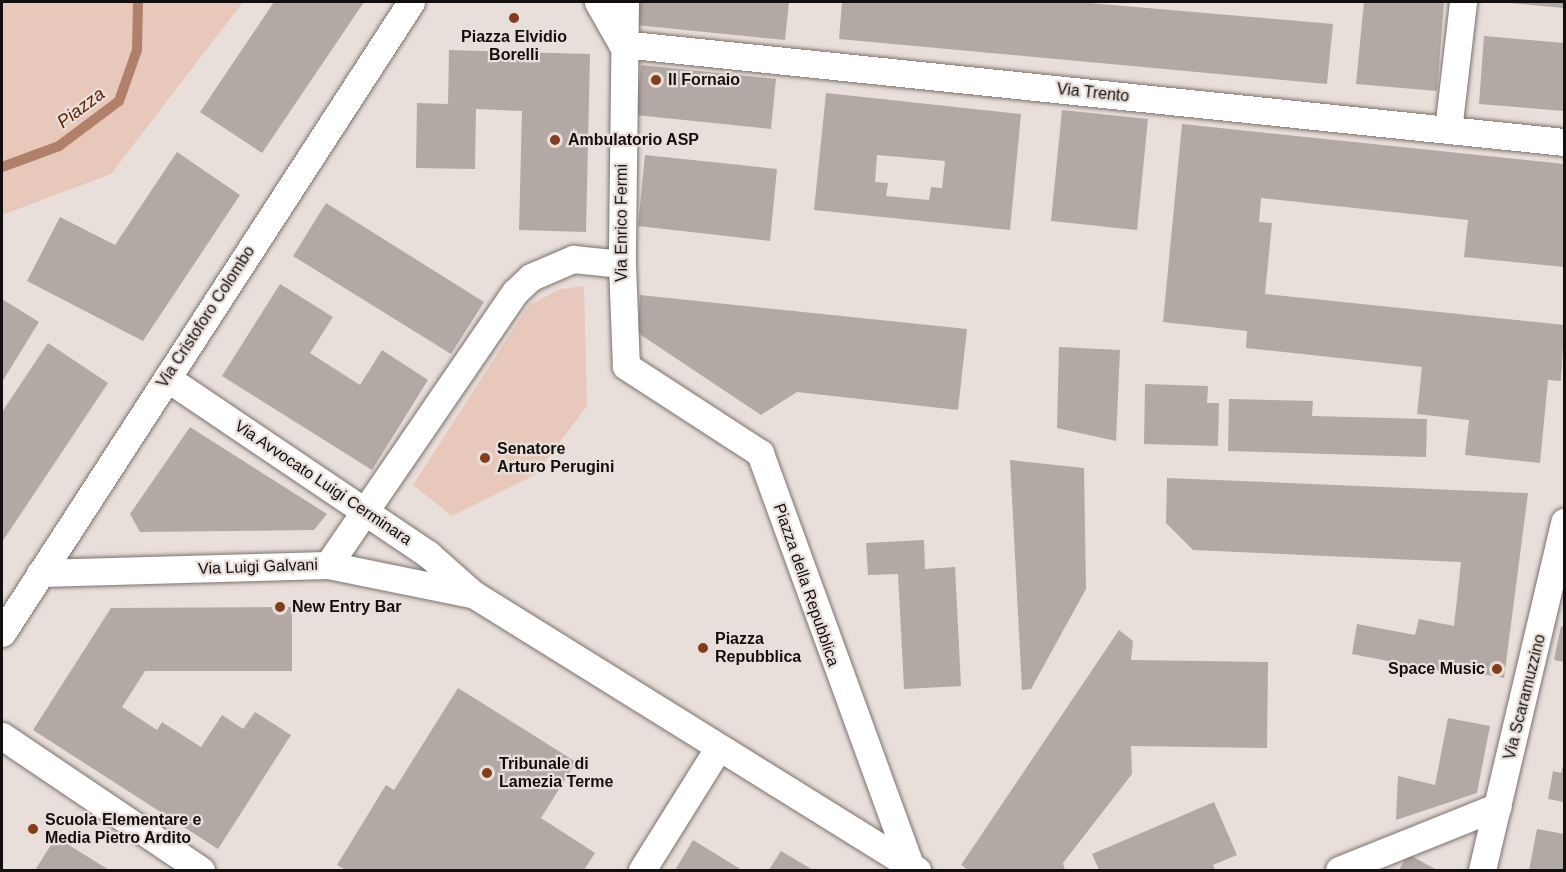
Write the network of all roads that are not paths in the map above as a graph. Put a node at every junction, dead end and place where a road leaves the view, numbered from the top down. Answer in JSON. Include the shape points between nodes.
{"nodes":[{"id":1,"x":411,"y":2,"type":"edge"},
{"id":2,"x":598,"y":2,"type":"edge"},
{"id":3,"x":625,"y":2,"type":"edge"},
{"id":4,"x":1464,"y":2,"type":"edge"},
{"id":5,"x":622,"y":44,"type":"junction"},
{"id":6,"x":1448,"y":130,"type":"junction"},
{"id":7,"x":1564,"y":142,"type":"edge"},
{"id":8,"x":622,"y":264,"type":"junction"},
{"id":9,"x":626,"y":366,"type":"joint"},
{"id":10,"x":167,"y":378,"type":"junction"},
{"id":11,"x":364,"y":512,"type":"junction"},
{"id":12,"x":1564,"y":522,"type":"edge"},
{"id":13,"x":328,"y":565,"type":"junction"},
{"id":14,"x":40,"y":573,"type":"junction"},
{"id":15,"x":473,"y":594,"type":"junction"},
{"id":16,"x":1555,"y":614,"type":"edge"},
{"id":17,"x":2,"y":633,"type":"edge"},
{"id":18,"x":2,"y":736,"type":"edge"},
{"id":19,"x":717,"y":750,"type":"junction"},
{"id":20,"x":1498,"y":806,"type":"junction"},
{"id":21,"x":877,"y":860,"type":"edge"},
{"id":22,"x":914,"y":868,"type":"edge"},
{"id":23,"x":201,"y":870,"type":"edge"},
{"id":24,"x":642,"y":870,"type":"edge"},
{"id":25,"x":1339,"y":870,"type":"edge"},
{"id":26,"x":1482,"y":870,"type":"edge"}],
"edges":[{"from":1,"to":10,"type":"street","name":"Via Cristoforo Colombo"},
{"from":2,"to":5,"type":"street"},
{"from":3,"to":5,"type":"street"},
{"from":4,"to":6,"type":"street"},
{"from":5,"to":6,"type":"street","name":"Via Trento"},
{"from":5,"to":8,"type":"street","name":"Via Enrico Fermi"},
{"from":6,"to":7,"type":"street","name":"Via Trento"},
{"from":8,"to":9,"type":"street","name":"Via Enrico Fermi"},
{"from":8,"to":11,"type":"street","via":[[573,259],[531,277],[501,309]]},
{"from":9,"to":22,"type":"street","name":"Piazza della Repubblica","via":[[760,453]]},
{"from":10,"to":11,"type":"street","name":"Via Avvocato Luigi Cerminara"},
{"from":10,"to":14,"type":"street","name":"Via Cristoforo Colombo"},
{"from":11,"to":13,"type":"street"},
{"from":11,"to":15,"type":"street","name":"Via Avvocato Luigi Cerminara","via":[[428,554]]},
{"from":12,"to":16,"type":"street","name":"Via Scaramuzzino"},
{"from":13,"to":14,"type":"street","name":"Via Luigi Galvani"},
{"from":13,"to":15,"type":"street","name":"Via Luigi Galvani"},
{"from":14,"to":17,"type":"street","name":"Via Cristoforo Colombo"},
{"from":15,"to":19,"type":"street","name":"Piazza della Repubblica"},
{"from":16,"to":20,"type":"street","name":"Via Scaramuzzino"},
{"from":18,"to":23,"type":"street"},
{"from":19,"to":21,"type":"street","name":"Piazza della Repubblica"},
{"from":19,"to":24,"type":"street"},
{"from":20,"to":25,"type":"street"},
{"from":20,"to":26,"type":"street","name":"Via Scaramuzzino"},
{"from":21,"to":22,"type":"street","name":"Piazza della Repubblica"}]}
